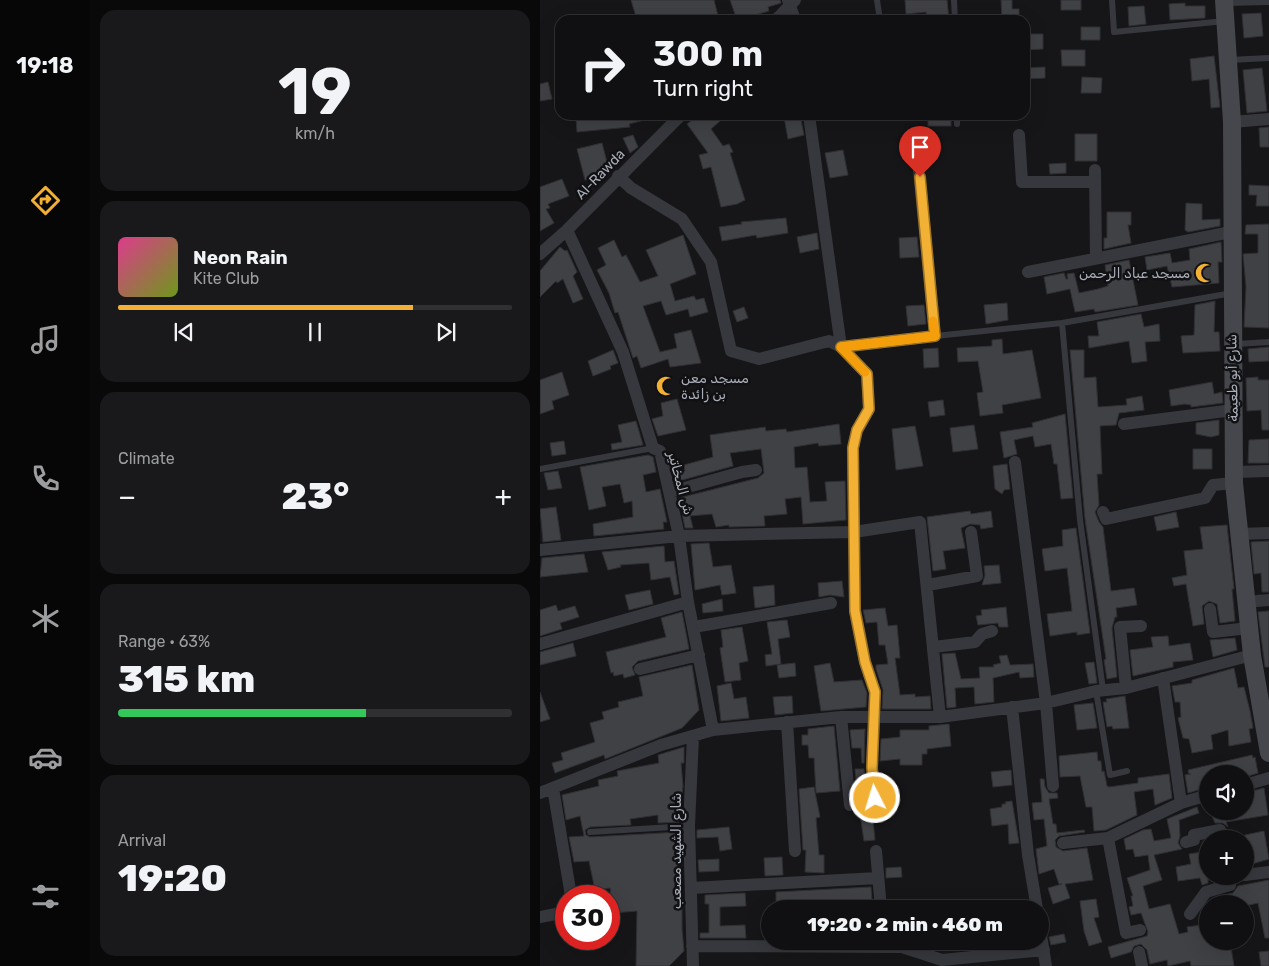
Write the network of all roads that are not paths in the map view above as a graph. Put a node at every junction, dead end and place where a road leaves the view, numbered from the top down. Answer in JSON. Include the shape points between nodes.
{"nodes":[{"id":1,"x":877,"y":0,"type":"edge"},
{"id":2,"x":954,"y":0,"type":"edge"},
{"id":3,"x":1112,"y":0,"type":"edge"},
{"id":4,"x":791,"y":2,"type":"edge"},
{"id":5,"x":1269,"y":2,"type":"edge"},
{"id":6,"x":1224,"y":8,"type":"edge"},
{"id":7,"x":780,"y":15,"type":"edge"},
{"id":8,"x":794,"y":15,"type":"edge"},
{"id":9,"x":879,"y":15,"type":"edge"},
{"id":10,"x":955,"y":15,"type":"edge"},
{"id":11,"x":1269,"y":58,"type":"edge"},
{"id":12,"x":1228,"y":60,"type":"junction"},
{"id":13,"x":1269,"y":119,"type":"edge"},
{"id":14,"x":675,"y":120,"type":"edge"},
{"id":15,"x":811,"y":120,"type":"edge"},
{"id":16,"x":957,"y":120,"type":"edge"},
{"id":17,"x":1232,"y":122,"type":"junction"},
{"id":18,"x":957,"y":124,"type":"dead end"},
{"id":19,"x":1019,"y":135,"type":"dead end"},
{"id":20,"x":916,"y":140,"type":"dead end"},
{"id":21,"x":618,"y":176,"type":"junction"},
{"id":22,"x":567,"y":230,"type":"junction"},
{"id":23,"x":1232,"y":232,"type":"junction"},
{"id":24,"x":540,"y":254,"type":"edge"},
{"id":25,"x":1096,"y":258,"type":"junction"},
{"id":26,"x":1028,"y":272,"type":"dead end"},
{"id":27,"x":1232,"y":293,"type":"junction"},
{"id":28,"x":1062,"y":323,"type":"junction"},
{"id":29,"x":935,"y":336,"type":"junction"},
{"id":30,"x":1269,"y":342,"type":"edge"},
{"id":31,"x":1232,"y":345,"type":"junction"},
{"id":32,"x":841,"y":347,"type":"junction"},
{"id":33,"x":1233,"y":410,"type":"junction"},
{"id":34,"x":1124,"y":424,"type":"dead end"},
{"id":35,"x":653,"y":448,"type":"junction"},
{"id":36,"x":1015,"y":462,"type":"dead end"},
{"id":37,"x":540,"y":469,"type":"edge"},
{"id":38,"x":756,"y":470,"type":"dead end"},
{"id":39,"x":1269,"y":471,"type":"edge"},
{"id":40,"x":1234,"y":478,"type":"junction"},
{"id":41,"x":670,"y":492,"type":"junction"},
{"id":42,"x":1103,"y":512,"type":"dead end"},
{"id":43,"x":854,"y":532,"type":"junction"},
{"id":44,"x":971,"y":532,"type":"dead end"},
{"id":45,"x":1269,"y":533,"type":"edge"},
{"id":46,"x":1238,"y":534,"type":"junction"},
{"id":47,"x":679,"y":536,"type":"junction"},
{"id":48,"x":540,"y":550,"type":"edge"},
{"id":49,"x":928,"y":585,"type":"junction"},
{"id":50,"x":1269,"y":600,"type":"edge"},
{"id":51,"x":688,"y":602,"type":"junction"},
{"id":52,"x":1246,"y":602,"type":"junction"},
{"id":53,"x":831,"y":603,"type":"dead end"},
{"id":54,"x":1210,"y":609,"type":"dead end"},
{"id":55,"x":1141,"y":626,"type":"dead end"},
{"id":56,"x":694,"y":627,"type":"junction"},
{"id":57,"x":1249,"y":628,"type":"junction"},
{"id":58,"x":992,"y":631,"type":"dead end"},
{"id":59,"x":540,"y":644,"type":"edge"},
{"id":60,"x":934,"y":648,"type":"junction"},
{"id":61,"x":699,"y":655,"type":"junction"},
{"id":62,"x":1252,"y":655,"type":"junction"},
{"id":63,"x":640,"y":669,"type":"dead end"},
{"id":64,"x":1163,"y":678,"type":"junction"},
{"id":65,"x":1263,"y":682,"type":"edge"},
{"id":66,"x":1126,"y":688,"type":"junction"},
{"id":67,"x":1100,"y":691,"type":"junction"},
{"id":68,"x":1046,"y":703,"type":"junction"},
{"id":69,"x":1012,"y":707,"type":"junction"},
{"id":70,"x":874,"y":717,"type":"junction"},
{"id":71,"x":940,"y":717,"type":"junction"},
{"id":72,"x":841,"y":718,"type":"junction"},
{"id":73,"x":787,"y":722,"type":"junction"},
{"id":74,"x":713,"y":730,"type":"junction"},
{"id":75,"x":693,"y":736,"type":"junction"},
{"id":76,"x":1269,"y":753,"type":"edge"},
{"id":77,"x":1127,"y":771,"type":"dead end"},
{"id":78,"x":1269,"y":778,"type":"edge"},
{"id":79,"x":1254,"y":782,"type":"edge"},
{"id":80,"x":1053,"y":786,"type":"dead end"},
{"id":81,"x":553,"y":788,"type":"junction"},
{"id":82,"x":540,"y":793,"type":"edge"},
{"id":83,"x":1199,"y":798,"type":"edge"},
{"id":84,"x":1181,"y":803,"type":"junction"},
{"id":85,"x":850,"y":805,"type":"dead end"},
{"id":86,"x":877,"y":814,"type":"dead end"},
{"id":87,"x":689,"y":826,"type":"junction"},
{"id":88,"x":590,"y":832,"type":"dead end"},
{"id":89,"x":1199,"y":834,"type":"edge"},
{"id":90,"x":1108,"y":838,"type":"junction"},
{"id":91,"x":1186,"y":842,"type":"dead end"},
{"id":92,"x":1063,"y":843,"type":"dead end"},
{"id":93,"x":795,"y":851,"type":"dead end"},
{"id":94,"x":876,"y":851,"type":"dead end"},
{"id":95,"x":1269,"y":872,"type":"edge"},
{"id":96,"x":1254,"y":874,"type":"edge"},
{"id":97,"x":878,"y":878,"type":"junction"},
{"id":98,"x":569,"y":885,"type":"edge"},
{"id":99,"x":1227,"y":885,"type":"edge"},
{"id":100,"x":690,"y":888,"type":"junction"},
{"id":101,"x":880,"y":900,"type":"edge"},
{"id":102,"x":1036,"y":900,"type":"edge"},
{"id":103,"x":555,"y":914,"type":"edge"},
{"id":104,"x":1190,"y":914,"type":"dead end"},
{"id":105,"x":540,"y":917,"type":"edge"},
{"id":106,"x":1140,"y":930,"type":"dead end"},
{"id":107,"x":761,"y":945,"type":"edge"},
{"id":108,"x":692,"y":946,"type":"junction"},
{"id":109,"x":910,"y":950,"type":"edge"},
{"id":110,"x":1044,"y":950,"type":"joint"},
{"id":111,"x":1139,"y":952,"type":"dead end"},
{"id":112,"x":942,"y":963,"type":"edge"},
{"id":113,"x":693,"y":966,"type":"edge"},
{"id":114,"x":1046,"y":966,"type":"edge"},
{"id":115,"x":1142,"y":966,"type":"edge"}],
"edges":[{"from":1,"to":9,"type":"lane"},
{"from":2,"to":10,"type":"lane"},
{"from":3,"to":6,"type":"lane","via":[[1114,32]]},
{"from":4,"to":7,"type":"street"},
{"from":4,"to":8,"type":"street"},
{"from":5,"to":6,"type":"lane"},
{"from":6,"to":12,"type":"street","name":"شارع أبو طعيمة"},
{"from":11,"to":12,"type":"lane"},
{"from":12,"to":17,"type":"street","name":"شارع أبو طعيمة"},
{"from":13,"to":17,"type":"street"},
{"from":14,"to":21,"type":"street","name":"Al-Rawda"},
{"from":15,"to":32,"type":"street"},
{"from":16,"to":18,"type":"lane"},
{"from":17,"to":23,"type":"street","name":"شارع أبو طعيمة"},
{"from":19,"to":25,"type":"street","via":[[1022,182],[1095,176]]},
{"from":20,"to":29,"type":"street"},
{"from":21,"to":22,"type":"street","name":"Al-Rawda"},
{"from":21,"to":32,"type":"street","via":[[631,188],[682,219],[711,262],[732,351],[759,359],[828,341]]},
{"from":22,"to":24,"type":"street","name":"Al-Rawda"},
{"from":22,"to":35,"type":"street","name":"ش المخاتير","via":[[623,352]]},
{"from":23,"to":25,"type":"street"},
{"from":23,"to":27,"type":"street","name":"شارع أبو طعيمة"},
{"from":25,"to":26,"type":"street"},
{"from":27,"to":28,"type":"lane"},
{"from":27,"to":31,"type":"street","name":"شارع أبو طعيمة"},
{"from":28,"to":29,"type":"lane"},
{"from":28,"to":67,"type":"lane"},
{"from":29,"to":32,"type":"street"},
{"from":30,"to":31,"type":"lane"},
{"from":31,"to":33,"type":"street","name":"شارع أبو طعيمة"},
{"from":32,"to":43,"type":"street","via":[[867,374],[869,409],[857,430],[853,448]]},
{"from":33,"to":34,"type":"street"},
{"from":33,"to":40,"type":"street","name":"شارع أبو طعيمة"},
{"from":35,"to":37,"type":"lane"},
{"from":35,"to":41,"type":"street","name":"ش المخاتير","via":[[660,451]]},
{"from":36,"to":68,"type":"street"},
{"from":38,"to":41,"type":"street"},
{"from":39,"to":40,"type":"street"},
{"from":40,"to":42,"type":"street","via":[[1213,486],[1205,498],[1106,519]]},
{"from":40,"to":46,"type":"street","name":"شارع أبو طعيمة"},
{"from":41,"to":47,"type":"street","name":"ش المخاتير"},
{"from":43,"to":47,"type":"street"},
{"from":43,"to":49,"type":"street","via":[[920,522]]},
{"from":43,"to":70,"type":"street","via":[[855,611],[865,662],[875,692]]},
{"from":44,"to":49,"type":"street","via":[[977,576]]},
{"from":45,"to":46,"type":"street"},
{"from":46,"to":52,"type":"street","name":"شارع أبو طعيمة"},
{"from":47,"to":48,"type":"street"},
{"from":47,"to":51,"type":"street","name":"ش المخاتير"},
{"from":49,"to":60,"type":"street"},
{"from":50,"to":52,"type":"street"},
{"from":51,"to":56,"type":"street","name":"ش المخاتير"},
{"from":51,"to":59,"type":"street"},
{"from":52,"to":57,"type":"street","name":"شارع أبو طعيمة"},
{"from":53,"to":56,"type":"street"},
{"from":54,"to":57,"type":"street","via":[[1213,632]]},
{"from":55,"to":66,"type":"street","via":[[1120,627]]},
{"from":56,"to":61,"type":"street","name":"ش المخاتير"},
{"from":57,"to":62,"type":"street","name":"شارع أبو طعيمة"},
{"from":58,"to":60,"type":"street","via":[[982,634],[975,642]]},
{"from":60,"to":71,"type":"street"},
{"from":61,"to":63,"type":"street"},
{"from":61,"to":74,"type":"street","name":"ش المخاتير"},
{"from":62,"to":64,"type":"street"},
{"from":62,"to":65,"type":"street","name":"شارع أبو طعيمة"},
{"from":64,"to":66,"type":"street"},
{"from":64,"to":84,"type":"street"},
{"from":65,"to":76,"type":"street","name":"شارع أبو طعيمة"},
{"from":66,"to":67,"type":"street"},
{"from":67,"to":68,"type":"street"},
{"from":67,"to":77,"type":"lane","via":[[1110,775]]},
{"from":68,"to":69,"type":"street"},
{"from":68,"to":80,"type":"street"},
{"from":69,"to":71,"type":"street"},
{"from":69,"to":102,"type":"street"},
{"from":70,"to":71,"type":"street"},
{"from":70,"to":72,"type":"street"},
{"from":70,"to":86,"type":"street","via":[[872,768]]},
{"from":72,"to":73,"type":"street"},
{"from":72,"to":85,"type":"street"},
{"from":73,"to":74,"type":"street"},
{"from":73,"to":93,"type":"street"},
{"from":74,"to":75,"type":"street"},
{"from":75,"to":81,"type":"street"},
{"from":75,"to":87,"type":"street","name":"شارع الشهيد مصعب"},
{"from":78,"to":79,"type":"street"},
{"from":81,"to":82,"type":"street"},
{"from":81,"to":98,"type":"street"},
{"from":83,"to":84,"type":"street"},
{"from":84,"to":90,"type":"street"},
{"from":87,"to":88,"type":"lane"},
{"from":87,"to":100,"type":"street","name":"شارع الشهيد مصعب"},
{"from":89,"to":91,"type":"street"},
{"from":90,"to":92,"type":"street"},
{"from":90,"to":106,"type":"street","via":[[1126,933]]},
{"from":94,"to":97,"type":"street"},
{"from":95,"to":96,"type":"street"},
{"from":97,"to":100,"type":"street"},
{"from":97,"to":101,"type":"street"},
{"from":99,"to":104,"type":"street","via":[[1206,892]]},
{"from":100,"to":108,"type":"street","name":"شارع الشهيد مصعب"},
{"from":103,"to":105,"type":"street"},
{"from":107,"to":108,"type":"street"},
{"from":108,"to":113,"type":"street","name":"شارع الشهيد مصعب"},
{"from":109,"to":112,"type":"street"},
{"from":110,"to":112,"type":"street"},
{"from":110,"to":114,"type":"street"},
{"from":111,"to":115,"type":"street"}]}
